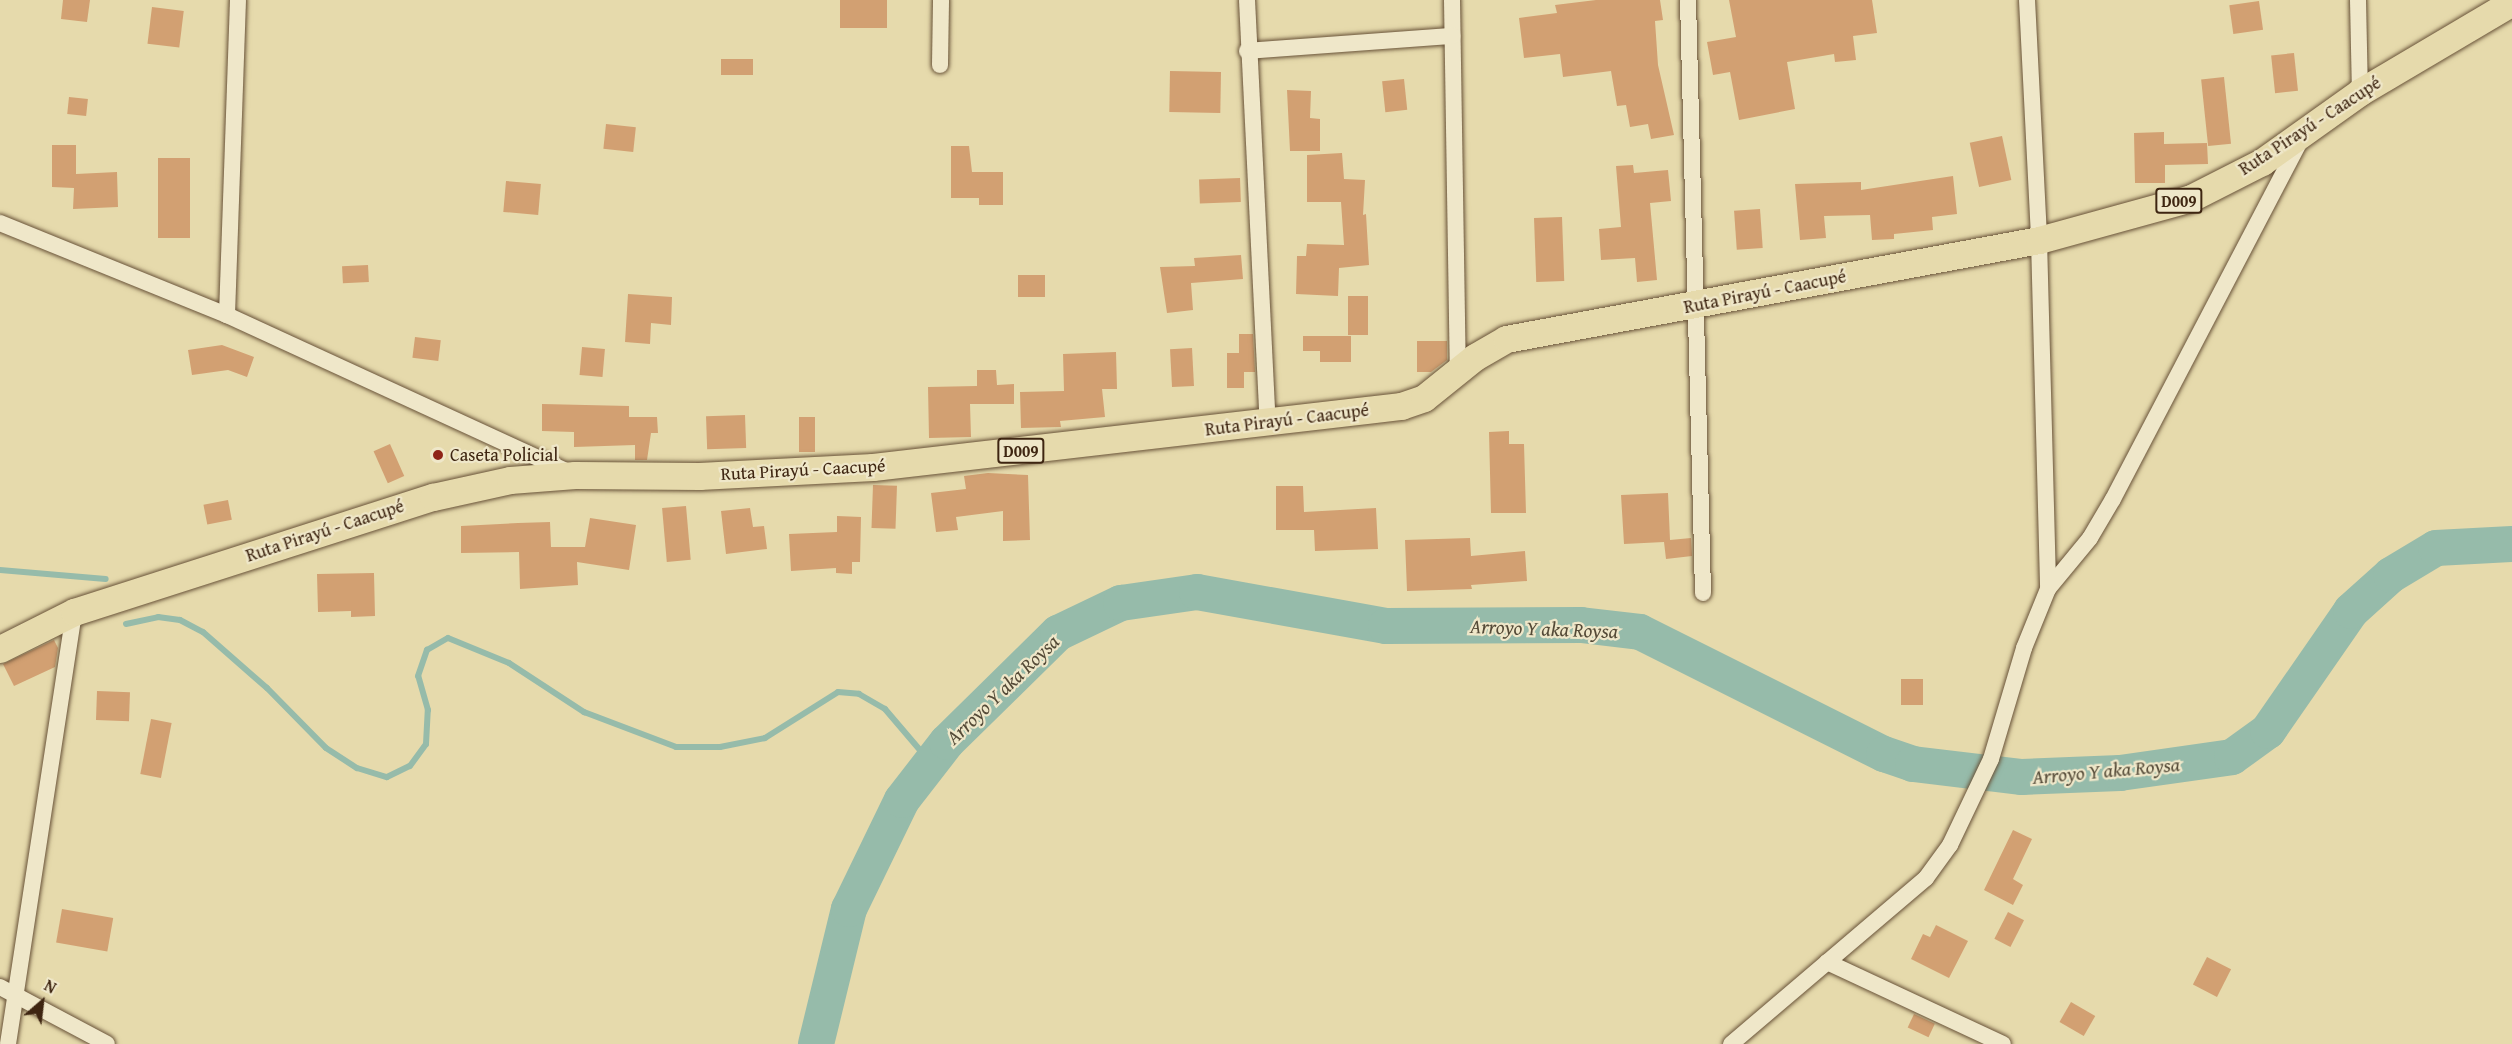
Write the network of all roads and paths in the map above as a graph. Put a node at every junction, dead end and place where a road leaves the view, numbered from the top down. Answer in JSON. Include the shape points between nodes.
{"nodes":[{"id":1,"x":238,"y":0,"type":"edge"},
{"id":2,"x":940,"y":0,"type":"edge"},
{"id":3,"x":1247,"y":0,"type":"edge"},
{"id":4,"x":1452,"y":0,"type":"edge"},
{"id":5,"x":1688,"y":0,"type":"edge"},
{"id":6,"x":2027,"y":0,"type":"edge"},
{"id":7,"x":2358,"y":0,"type":"edge"},
{"id":8,"x":2512,"y":2,"type":"edge"},
{"id":9,"x":1452,"y":36,"type":"junction"},
{"id":10,"x":1247,"y":51,"type":"junction"},
{"id":11,"x":940,"y":65,"type":"dead end"},
{"id":12,"x":2360,"y":92,"type":"junction"},
{"id":13,"x":2306,"y":131,"type":"junction"},
{"id":14,"x":0,"y":223,"type":"edge"},
{"id":15,"x":2039,"y":240,"type":"junction"},
{"id":16,"x":1697,"y":305,"type":"junction"},
{"id":17,"x":227,"y":315,"type":"junction"},
{"id":18,"x":1458,"y":371,"type":"junction"},
{"id":19,"x":1268,"y":424,"type":"junction"},
{"id":20,"x":575,"y":475,"type":"junction"},
{"id":21,"x":2048,"y":589,"type":"junction"},
{"id":22,"x":1703,"y":593,"type":"dead end"},
{"id":23,"x":74,"y":612,"type":"junction"},
{"id":24,"x":0,"y":649,"type":"edge"},
{"id":25,"x":1827,"y":962,"type":"junction"},
{"id":26,"x":8,"y":989,"type":"edge"},
{"id":27,"x":8,"y":1044,"type":"edge"},
{"id":28,"x":107,"y":1044,"type":"edge"},
{"id":29,"x":1731,"y":1044,"type":"edge"},
{"id":30,"x":2003,"y":1044,"type":"edge"}],
"edges":[{"from":1,"to":17,"type":"street"},
{"from":2,"to":11,"type":"street"},
{"from":3,"to":10,"type":"street"},
{"from":4,"to":9,"type":"street"},
{"from":5,"to":16,"type":"street"},
{"from":6,"to":15,"type":"street"},
{"from":7,"to":12,"type":"street"},
{"from":8,"to":12,"type":"main road","name":"Ruta Pirayú - Caacupé","number":"D009"},
{"from":9,"to":10,"type":"street"},
{"from":9,"to":18,"type":"street"},
{"from":10,"to":19,"type":"street"},
{"from":12,"to":13,"type":"main road","name":"Ruta Pirayú - Caacupé","number":"D009"},
{"from":13,"to":15,"type":"main road","name":"Ruta Pirayú - Caacupé","number":"D009","via":[[2262,162],[2190,198]]},
{"from":13,"to":21,"type":"street","via":[[2113,500],[2090,538]]},
{"from":14,"to":17,"type":"street"},
{"from":15,"to":16,"type":"main road","name":"Ruta Pirayú - Caacupé","number":"D009"},
{"from":15,"to":21,"type":"street"},
{"from":16,"to":18,"type":"main road","name":"Ruta Pirayú - Caacupé","number":"D009","via":[[1506,339]]},
{"from":16,"to":22,"type":"street"},
{"from":17,"to":20,"type":"street"},
{"from":18,"to":19,"type":"main road","name":"Ruta Pirayú - Caacupé","number":"D009","via":[[1424,398],[1401,406]]},
{"from":19,"to":20,"type":"main road","name":"Ruta Pirayú - Caacupé","number":"D009","via":[[873,467],[699,476]]},
{"from":20,"to":23,"type":"main road","name":"Ruta Pirayú - Caacupé","number":"D009","via":[[510,480],[433,497]]},
{"from":21,"to":25,"type":"street","via":[[2024,648],[1991,759],[1971,806],[1926,878]]},
{"from":23,"to":24,"type":"main road","name":"Ruta Pirayú - Caacupé","number":"D009"},
{"from":23,"to":26,"type":"street"},
{"from":25,"to":29,"type":"street"},
{"from":25,"to":30,"type":"street"},
{"from":26,"to":27,"type":"street"},
{"from":26,"to":28,"type":"street"}]}
